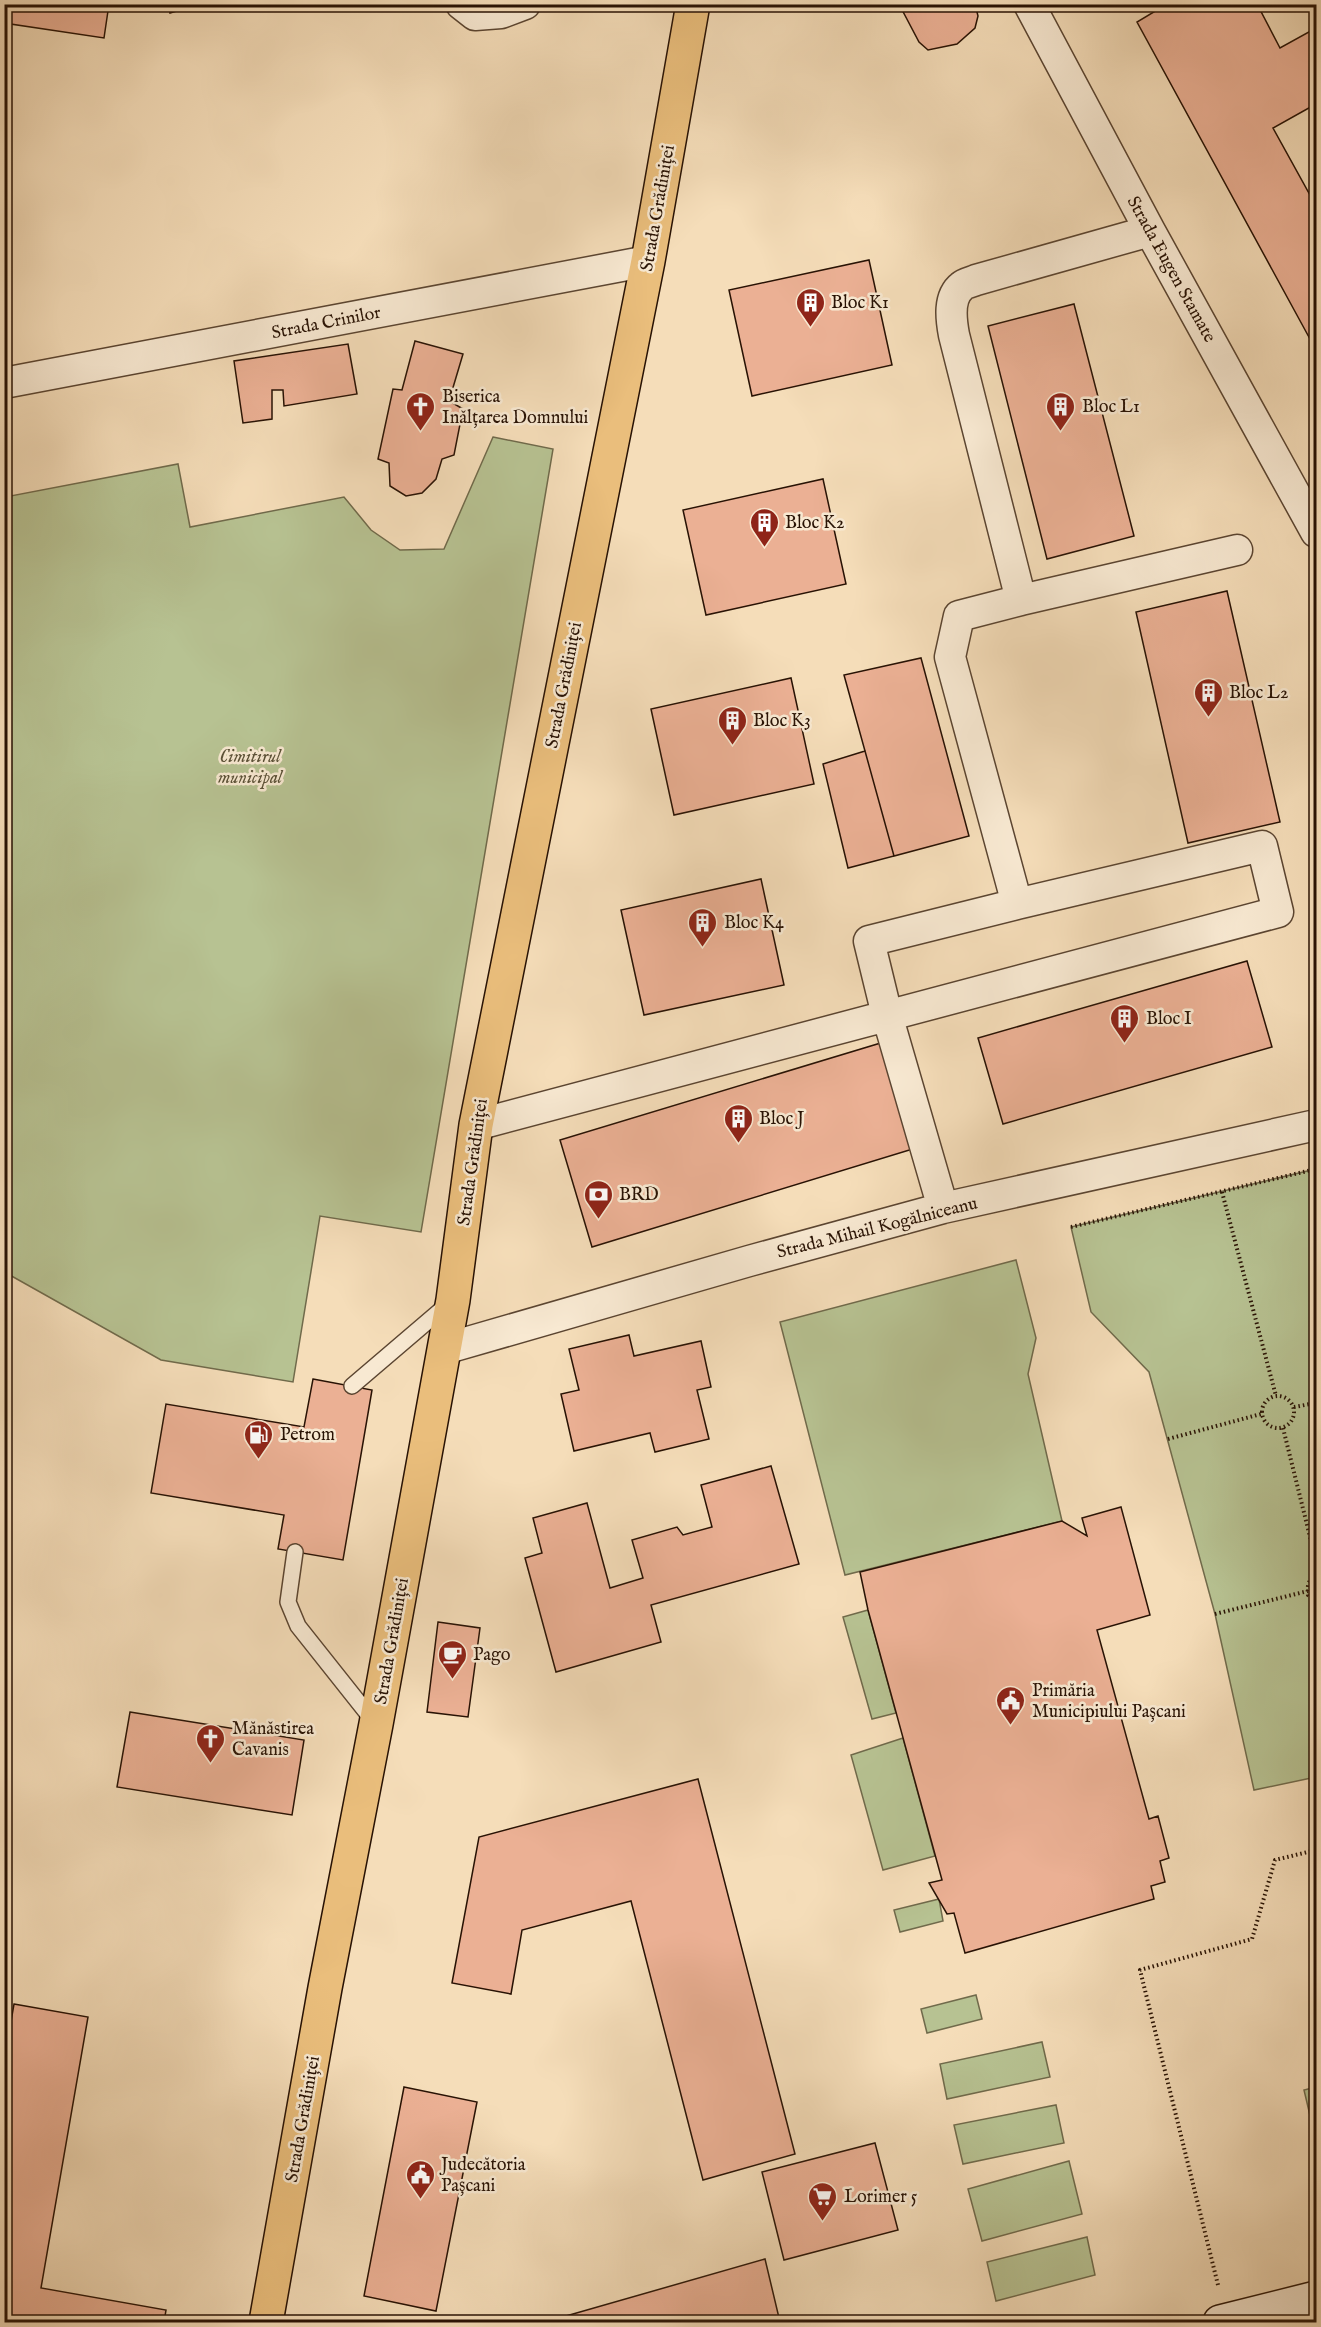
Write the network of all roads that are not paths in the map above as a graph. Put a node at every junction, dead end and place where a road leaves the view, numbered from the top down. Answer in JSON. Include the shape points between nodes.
{"nodes":[{"id":1,"x":462,"y":4,"type":"edge"},
{"id":2,"x":525,"y":4,"type":"edge"},
{"id":3,"x":693,"y":4,"type":"edge"},
{"id":4,"x":1029,"y":4,"type":"edge"},
{"id":5,"x":1150,"y":231,"type":"junction"},
{"id":6,"x":648,"y":261,"type":"junction"},
{"id":7,"x":4,"y":382,"type":"edge"},
{"id":8,"x":1317,"y":532,"type":"edge"},
{"id":9,"x":1237,"y":550,"type":"dead end"},
{"id":10,"x":1021,"y":600,"type":"junction"},
{"id":11,"x":1017,"y":904,"type":"junction"},
{"id":12,"x":887,"y":1015,"type":"junction"},
{"id":13,"x":476,"y":1125,"type":"junction"},
{"id":14,"x":1317,"y":1125,"type":"edge"},
{"id":15,"x":943,"y":1208,"type":"junction"},
{"id":16,"x":453,"y":1300,"type":"junction"},
{"id":17,"x":444,"y":1349,"type":"junction"},
{"id":18,"x":352,"y":1386,"type":"dead end"},
{"id":19,"x":295,"y":1552,"type":"dead end"},
{"id":20,"x":376,"y":1724,"type":"junction"},
{"id":21,"x":1317,"y":2298,"type":"edge"},
{"id":22,"x":266,"y":2322,"type":"edge"},
{"id":23,"x":1224,"y":2322,"type":"edge"}],
"edges":[{"from":1,"to":2,"type":"street","via":[[475,15],[501,13]]},
{"from":3,"to":6,"type":"main road","name":"Strada Grădiniței"},
{"from":4,"to":5,"type":"street","name":"Strada Eugen Stamate"},
{"from":5,"to":8,"type":"street","name":"Strada Eugen Stamate"},
{"from":5,"to":10,"type":"street","via":[[976,280],[962,286],[953,298],[954,335]]},
{"from":6,"to":7,"type":"street","name":"Strada Crinilor"},
{"from":6,"to":13,"type":"main road","name":"Strada Grădiniței"},
{"from":9,"to":10,"type":"street"},
{"from":10,"to":11,"type":"street","via":[[959,616],[950,657]]},
{"from":11,"to":12,"type":"street","via":[[869,941]]},
{"from":11,"to":12,"type":"street","via":[[1262,846],[1278,912]]},
{"from":12,"to":13,"type":"street"},
{"from":12,"to":15,"type":"street"},
{"from":13,"to":16,"type":"main road","name":"Strada Grădiniței"},
{"from":14,"to":15,"type":"street","name":"Strada Mihail Kogălniceanu"},
{"from":15,"to":17,"type":"street","name":"Strada Mihail Kogălniceanu"},
{"from":16,"to":17,"type":"main road","name":"Strada Grădiniței"},
{"from":16,"to":18,"type":"lane"},
{"from":17,"to":20,"type":"main road","name":"Strada Grădiniței"},
{"from":19,"to":20,"type":"lane","via":[[288,1602],[298,1626]]},
{"from":20,"to":22,"type":"main road","name":"Strada Grădiniței"},
{"from":21,"to":23,"type":"main road"}]}
